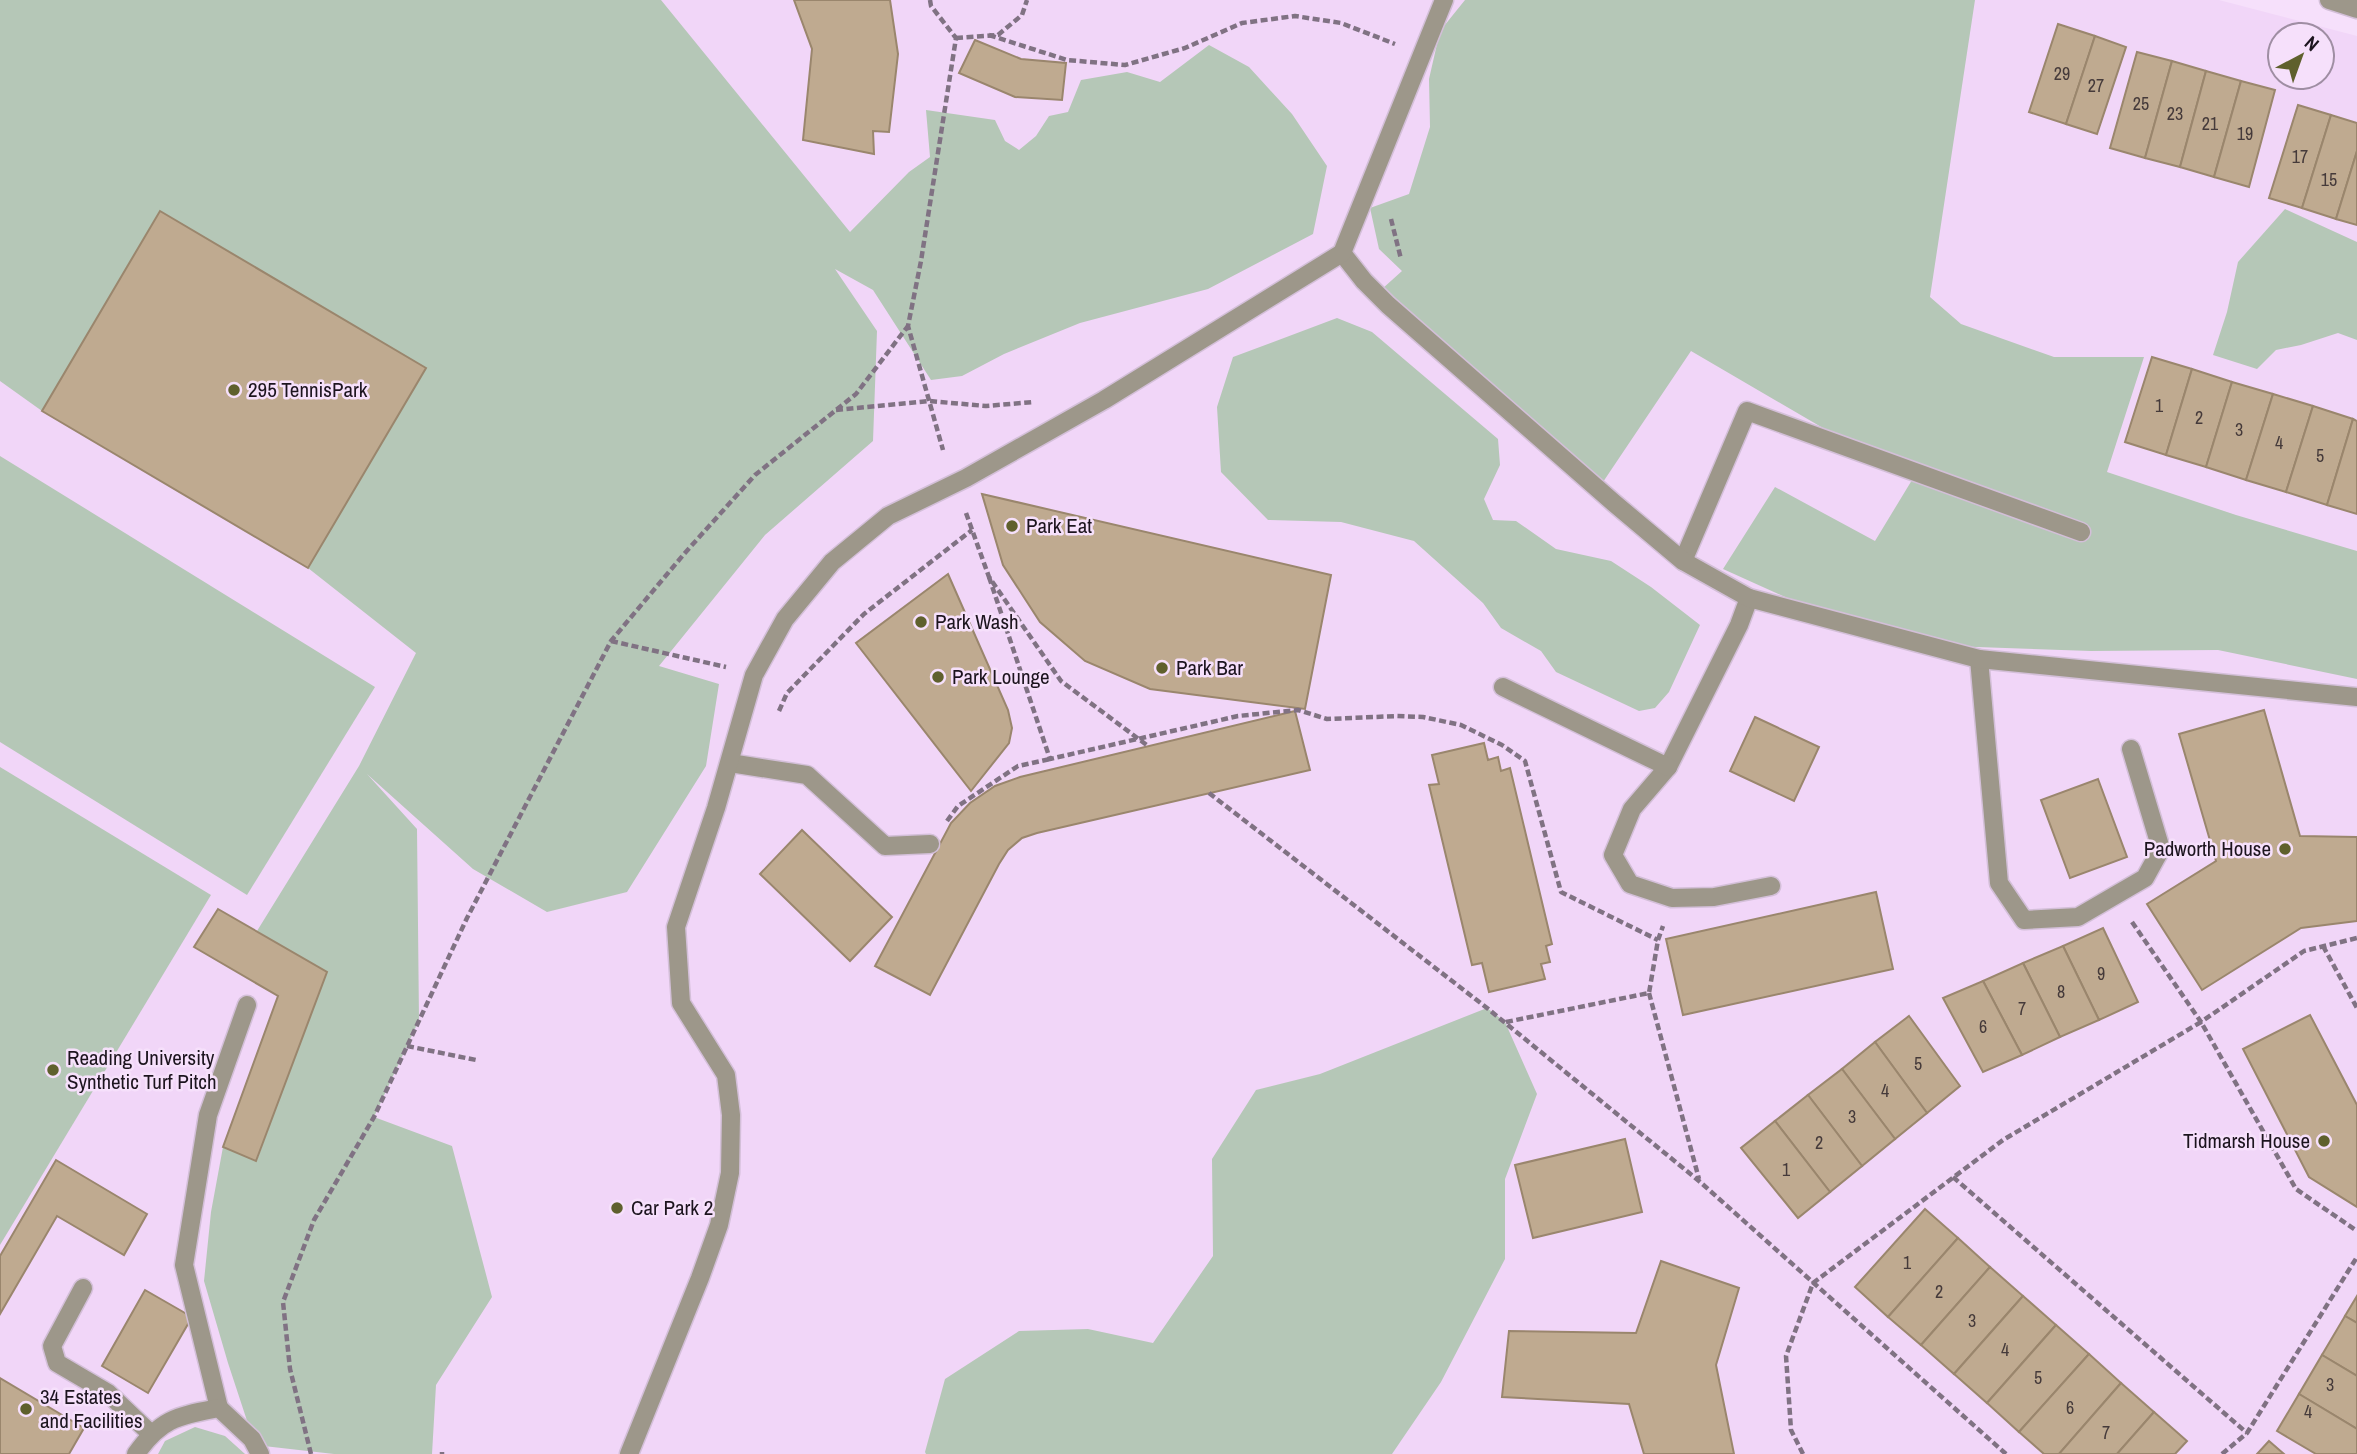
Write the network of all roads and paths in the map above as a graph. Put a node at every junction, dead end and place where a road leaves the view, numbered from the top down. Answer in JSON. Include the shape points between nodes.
{"nodes":[{"id":1,"x":930,"y":0,"type":"edge"},
{"id":2,"x":1027,"y":0,"type":"edge"},
{"id":3,"x":1444,"y":0,"type":"edge"},
{"id":4,"x":2329,"y":0,"type":"edge"},
{"id":5,"x":2357,"y":9,"type":"edge"},
{"id":6,"x":989,"y":35,"type":"junction"},
{"id":7,"x":956,"y":38,"type":"junction"},
{"id":8,"x":1422,"y":54,"type":"junction"},
{"id":9,"x":1342,"y":253,"type":"junction"},
{"id":10,"x":908,"y":326,"type":"junction"},
{"id":11,"x":929,"y":401,"type":"junction"},
{"id":12,"x":1039,"y":402,"type":"dead end"},
{"id":13,"x":835,"y":410,"type":"junction"},
{"id":14,"x":943,"y":450,"type":"dead end"},
{"id":15,"x":962,"y":502,"type":"dead end"},
{"id":16,"x":972,"y":530,"type":"junction"},
{"id":17,"x":2081,"y":532,"type":"dead end"},
{"id":18,"x":1683,"y":561,"type":"junction"},
{"id":19,"x":989,"y":577,"type":"junction"},
{"id":20,"x":1749,"y":598,"type":"junction"},
{"id":21,"x":611,"y":641,"type":"junction"},
{"id":22,"x":1979,"y":659,"type":"junction"},
{"id":23,"x":729,"y":668,"type":"dead end"},
{"id":24,"x":1503,"y":687,"type":"dead end"},
{"id":25,"x":2357,"y":697,"type":"edge"},
{"id":26,"x":776,"y":717,"type":"dead end"},
{"id":27,"x":1138,"y":738,"type":"junction"},
{"id":28,"x":1148,"y":746,"type":"dead end"},
{"id":29,"x":2130,"y":749,"type":"dead end"},
{"id":30,"x":1050,"y":759,"type":"junction"},
{"id":31,"x":730,"y":763,"type":"junction"},
{"id":32,"x":1668,"y":767,"type":"junction"},
{"id":33,"x":1209,"y":793,"type":"dead end"},
{"id":34,"x":930,"y":844,"type":"joint"},
{"id":35,"x":1771,"y":886,"type":"dead end"},
{"id":36,"x":2114,"y":896,"type":"junction"},
{"id":37,"x":1672,"y":898,"type":"junction"},
{"id":38,"x":2357,"y":938,"type":"edge"},
{"id":39,"x":1658,"y":940,"type":"junction"},
{"id":40,"x":2323,"y":946,"type":"junction"},
{"id":41,"x":1649,"y":993,"type":"junction"},
{"id":42,"x":247,"y":1006,"type":"dead end"},
{"id":43,"x":2357,"y":1009,"type":"edge"},
{"id":44,"x":2201,"y":1021,"type":"junction"},
{"id":45,"x":1505,"y":1023,"type":"junction"},
{"id":46,"x":407,"y":1046,"type":"junction"},
{"id":47,"x":476,"y":1060,"type":"dead end"},
{"id":48,"x":1953,"y":1177,"type":"junction"},
{"id":49,"x":1699,"y":1181,"type":"junction"},
{"id":50,"x":2357,"y":1231,"type":"edge"},
{"id":51,"x":2357,"y":1256,"type":"edge"},
{"id":52,"x":1813,"y":1283,"type":"junction"},
{"id":53,"x":83,"y":1288,"type":"dead end"},
{"id":54,"x":219,"y":1408,"type":"junction"},
{"id":55,"x":150,"y":1433,"type":"junction"},
{"id":56,"x":2247,"y":1433,"type":"junction"},
{"id":57,"x":136,"y":1454,"type":"edge"},
{"id":58,"x":260,"y":1454,"type":"edge"},
{"id":59,"x":311,"y":1454,"type":"edge"},
{"id":60,"x":629,"y":1454,"type":"edge"},
{"id":61,"x":1803,"y":1454,"type":"edge"},
{"id":62,"x":2006,"y":1454,"type":"edge"},
{"id":63,"x":2222,"y":1454,"type":"edge"}],
"edges":[{"from":1,"to":7,"type":"path"},
{"from":2,"to":6,"type":"path","via":[[1022,15],[998,35]]},
{"from":3,"to":8,"type":"street"},
{"from":4,"to":5,"type":"street"},
{"from":6,"to":7,"type":"path"},
{"from":6,"to":8,"type":"path","via":[[1067,60],[1125,65],[1185,48],[1242,23],[1296,16],[1341,23]]},
{"from":7,"to":10,"type":"path"},
{"from":8,"to":9,"type":"street"},
{"from":9,"to":18,"type":"street","via":[[1388,305]]},
{"from":9,"to":31,"type":"street","via":[[1092,406],[966,478],[888,516],[850,547],[785,620],[754,675]]},
{"from":10,"to":11,"type":"path"},
{"from":10,"to":13,"type":"path","via":[[856,394]]},
{"from":11,"to":12,"type":"path","via":[[986,406]]},
{"from":11,"to":13,"type":"path"},
{"from":11,"to":14,"type":"path"},
{"from":13,"to":21,"type":"path","via":[[755,475]]},
{"from":15,"to":16,"type":"path"},
{"from":16,"to":19,"type":"path"},
{"from":16,"to":26,"type":"path","via":[[864,614],[787,693]]},
{"from":17,"to":18,"type":"street","via":[[1747,411]]},
{"from":18,"to":20,"type":"street"},
{"from":19,"to":27,"type":"path","via":[[1061,681]]},
{"from":19,"to":30,"type":"path"},
{"from":20,"to":22,"type":"street"},
{"from":20,"to":32,"type":"street"},
{"from":21,"to":23,"type":"path"},
{"from":21,"to":46,"type":"path","via":[[467,918]]},
{"from":22,"to":25,"type":"street"},
{"from":22,"to":36,"type":"street","via":[[1999,883],[2024,920],[2078,916]]},
{"from":24,"to":32,"type":"street"},
{"from":27,"to":28,"type":"path"},
{"from":27,"to":30,"type":"path"},
{"from":27,"to":39,"type":"path","via":[[1238,716],[1297,710],[1327,719],[1423,717],[1461,725],[1525,761],[1561,892]]},
{"from":29,"to":36,"type":"street","via":[[2161,849],[2144,878]]},
{"from":30,"to":34,"type":"path","via":[[1018,766],[958,806]]},
{"from":31,"to":34,"type":"street","via":[[807,775],[885,846]]},
{"from":31,"to":60,"type":"street","via":[[676,927],[681,1003],[726,1075],[730,1173],[719,1225],[700,1278]]},
{"from":32,"to":37,"type":"street","via":[[1632,809],[1613,855],[1630,884]]},
{"from":33,"to":45,"type":"path"},
{"from":35,"to":37,"type":"street","via":[[1714,897]]},
{"from":36,"to":44,"type":"path"},
{"from":37,"to":39,"type":"path"},
{"from":38,"to":40,"type":"path"},
{"from":39,"to":41,"type":"path"},
{"from":40,"to":43,"type":"path"},
{"from":40,"to":44,"type":"path","via":[[2304,951]]},
{"from":41,"to":45,"type":"path"},
{"from":41,"to":49,"type":"path"},
{"from":42,"to":54,"type":"street","via":[[208,1115],[184,1265]]},
{"from":44,"to":48,"type":"path","via":[[2003,1140]]},
{"from":44,"to":50,"type":"path","via":[[2296,1189]]},
{"from":45,"to":49,"type":"path"},
{"from":46,"to":47,"type":"path"},
{"from":46,"to":59,"type":"path","via":[[374,1117],[314,1220],[283,1303],[290,1369]]},
{"from":48,"to":52,"type":"path"},
{"from":48,"to":56,"type":"path"},
{"from":49,"to":52,"type":"path"},
{"from":51,"to":56,"type":"path"},
{"from":52,"to":61,"type":"path","via":[[1786,1356],[1791,1430]]},
{"from":52,"to":62,"type":"path"},
{"from":53,"to":55,"type":"street","via":[[52,1346],[57,1363],[108,1393]]},
{"from":54,"to":55,"type":"street","via":[[180,1416]]},
{"from":54,"to":58,"type":"street","via":[[253,1439]]},
{"from":55,"to":57,"type":"street"},
{"from":56,"to":63,"type":"path"}]}
